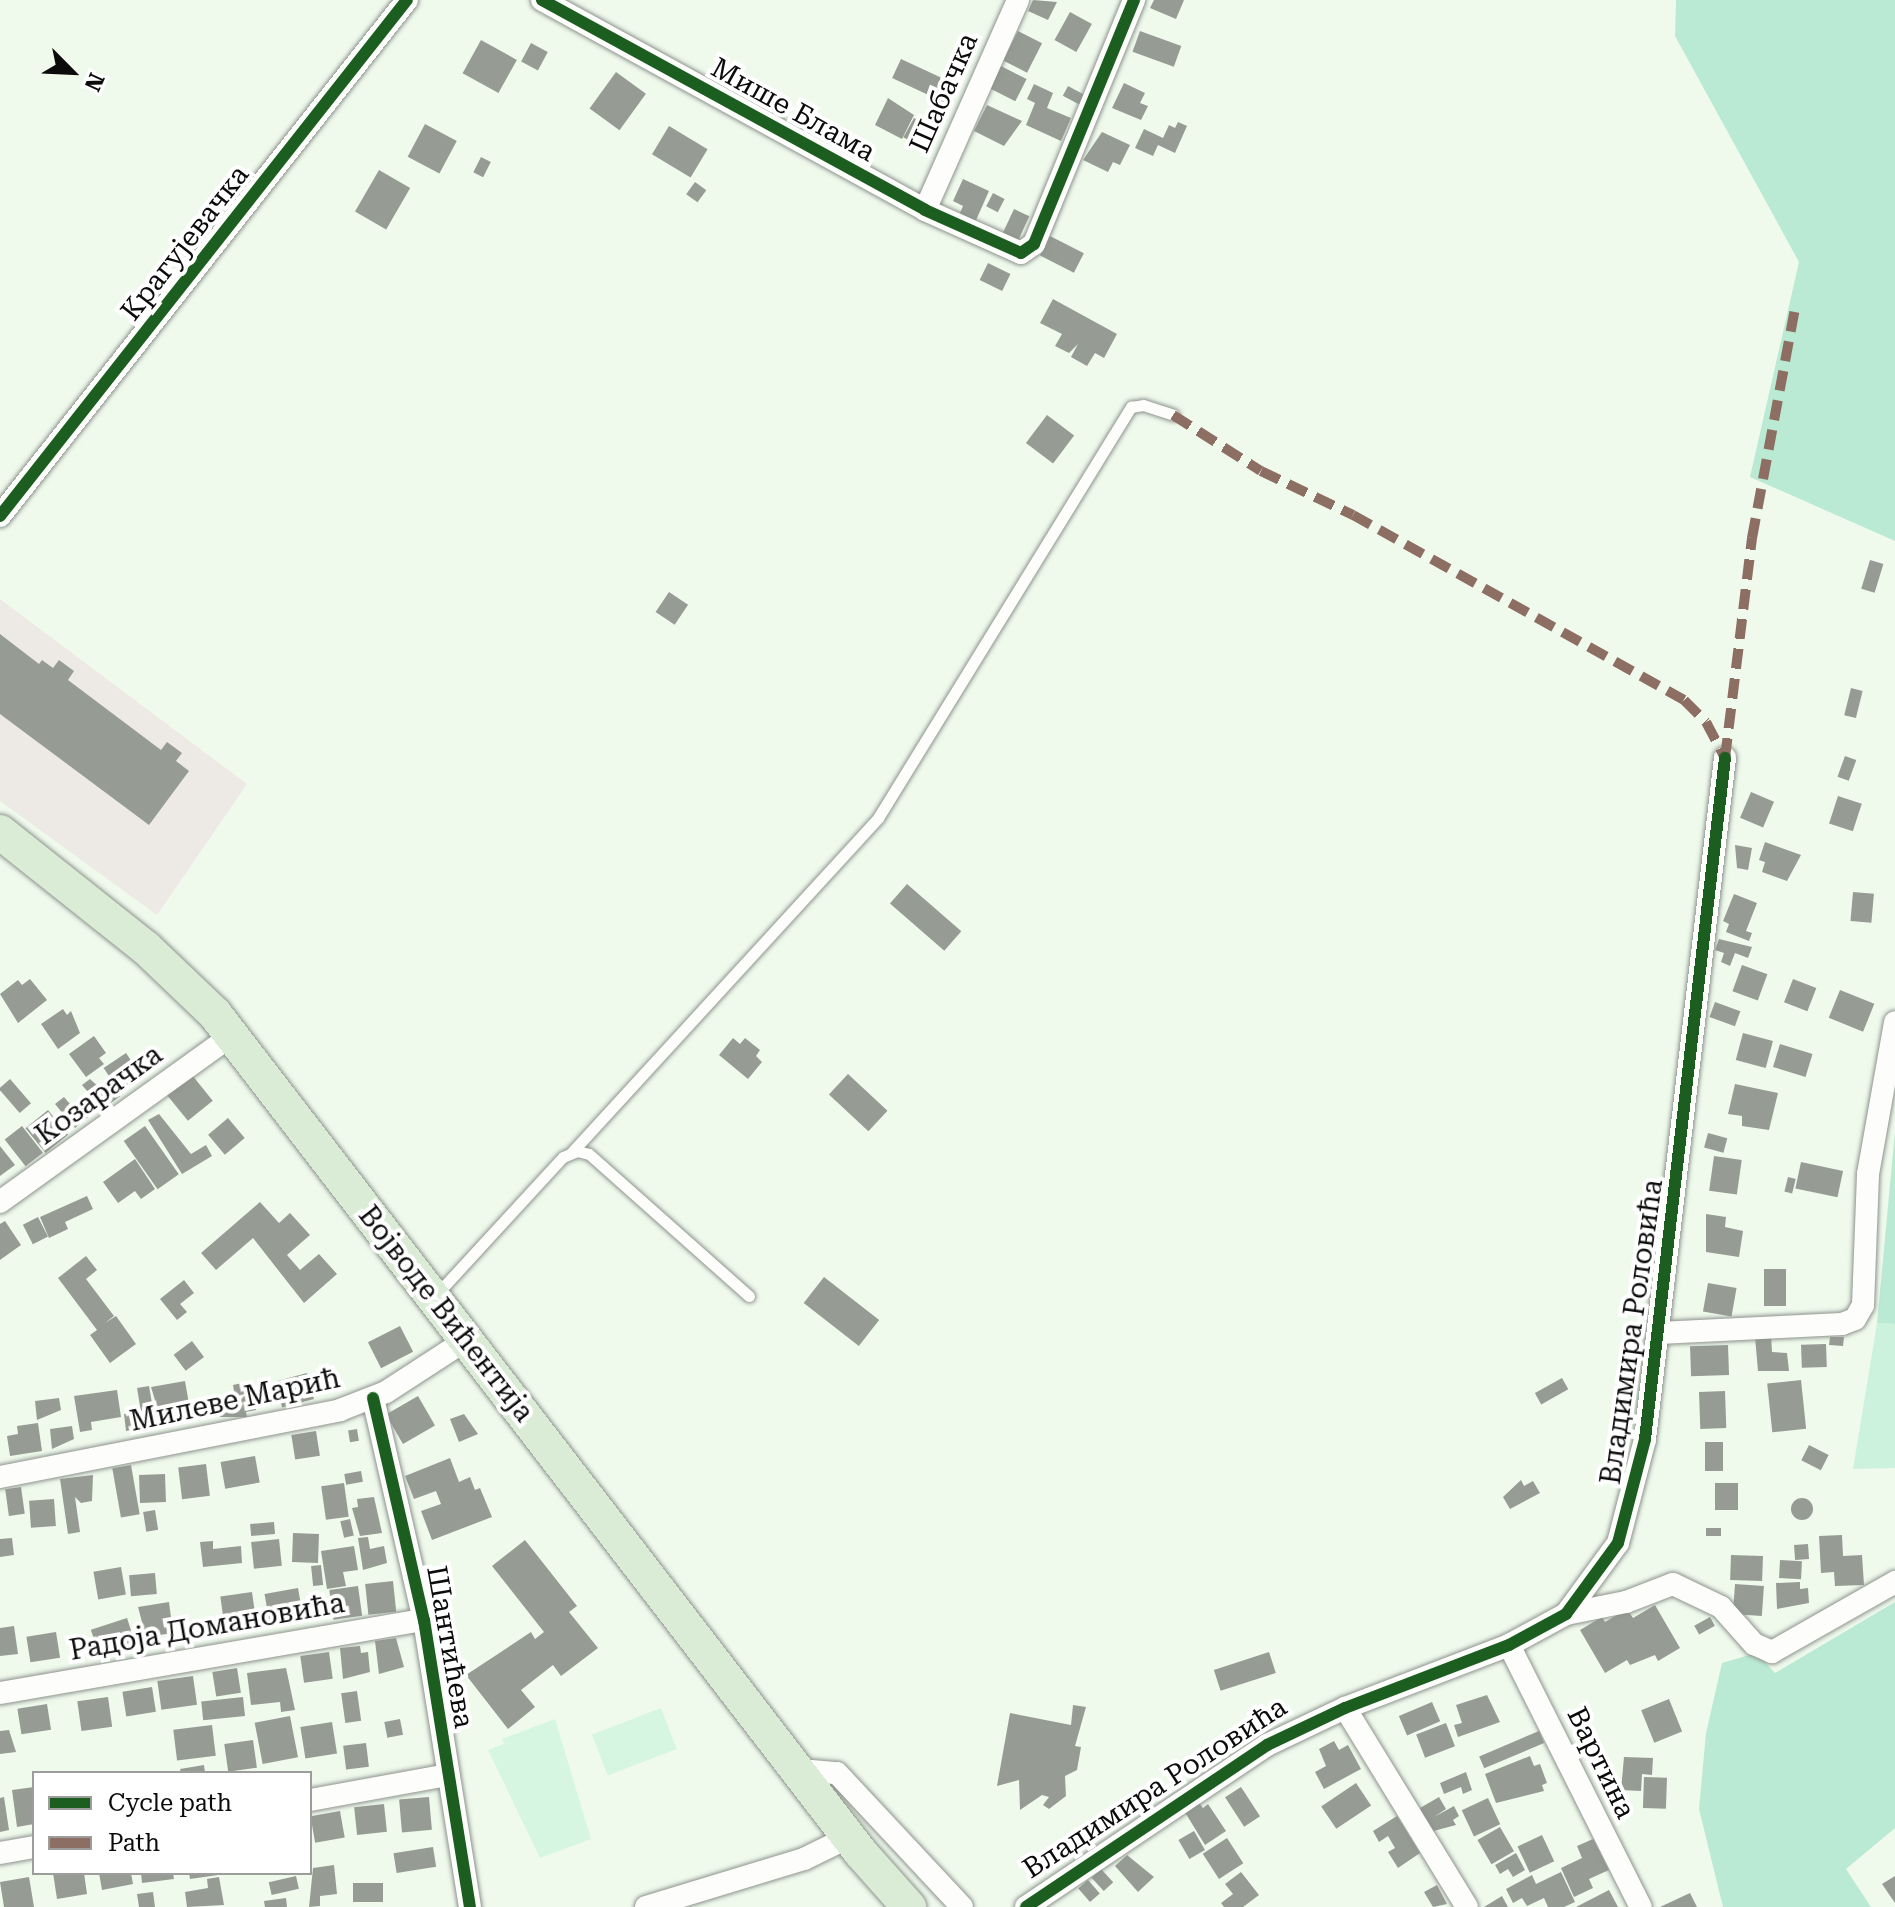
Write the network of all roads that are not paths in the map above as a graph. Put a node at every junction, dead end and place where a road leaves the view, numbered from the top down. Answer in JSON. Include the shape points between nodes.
{"nodes":[{"id":1,"x":407,"y":0,"type":"edge"},
{"id":2,"x":542,"y":0,"type":"edge"},
{"id":3,"x":1018,"y":0,"type":"edge"},
{"id":4,"x":1134,"y":0,"type":"edge"},
{"id":5,"x":925,"y":210,"type":"junction"},
{"id":6,"x":1173,"y":415,"type":"dead end"},
{"id":7,"x":0,"y":516,"type":"edge"},
{"id":8,"x":1725,"y":758,"type":"dead end"},
{"id":9,"x":0,"y":832,"type":"edge"},
{"id":10,"x":1895,"y":1022,"type":"edge"},
{"id":11,"x":232,"y":1035,"type":"junction"},
{"id":12,"x":572,"y":1152,"type":"junction"},
{"id":13,"x":0,"y":1202,"type":"edge"},
{"id":14,"x":749,"y":1296,"type":"dead end"},
{"id":15,"x":434,"y":1297,"type":"junction"},
{"id":16,"x":1659,"y":1333,"type":"junction"},
{"id":17,"x":466,"y":1340,"type":"junction"},
{"id":18,"x":373,"y":1398,"type":"junction"},
{"id":19,"x":0,"y":1477,"type":"edge"},
{"id":20,"x":1895,"y":1582,"type":"edge"},
{"id":21,"x":1566,"y":1614,"type":"junction"},
{"id":22,"x":424,"y":1620,"type":"junction"},
{"id":23,"x":1509,"y":1645,"type":"junction"},
{"id":24,"x":0,"y":1693,"type":"edge"},
{"id":25,"x":1345,"y":1708,"type":"junction"},
{"id":26,"x":800,"y":1770,"type":"junction"},
{"id":27,"x":448,"y":1775,"type":"junction"},
{"id":28,"x":312,"y":1800,"type":"edge"},
{"id":29,"x":849,"y":1837,"type":"junction"},
{"id":30,"x":32,"y":1847,"type":"edge"},
{"id":31,"x":0,"y":1853,"type":"edge"},
{"id":32,"x":470,"y":1907,"type":"edge"},
{"id":33,"x":646,"y":1907,"type":"edge"},
{"id":34,"x":909,"y":1907,"type":"edge"},
{"id":35,"x":962,"y":1907,"type":"edge"},
{"id":36,"x":1026,"y":1907,"type":"edge"},
{"id":37,"x":1467,"y":1907,"type":"edge"},
{"id":38,"x":1641,"y":1907,"type":"edge"}],
"edges":[{"from":1,"to":7,"type":"street","name":"Крагујевачка"},
{"from":2,"to":5,"type":"street","name":"Мише Блама"},
{"from":3,"to":5,"type":"street","name":"Шабачка"},
{"from":4,"to":5,"type":"street","name":"Мише Блама","via":[[1026,253]]},
{"from":6,"to":12,"type":"lane","via":[[1143,405],[1131,407],[878,818]]},
{"from":8,"to":16,"type":"street","name":"Владимира Роловића"},
{"from":9,"to":11,"type":"main road","name":"Војводе Вићентија","via":[[167,965]]},
{"from":10,"to":16,"type":"street","via":[[1868,1174],[1863,1305],[1855,1319],[1842,1324]]},
{"from":11,"to":13,"type":"street","name":"Козарачка"},
{"from":11,"to":15,"type":"main road","name":"Војводе Вићентија"},
{"from":12,"to":14,"type":"lane","via":[[589,1154]]},
{"from":12,"to":15,"type":"lane"},
{"from":15,"to":17,"type":"main road","name":"Војводе Вићентија"},
{"from":16,"to":21,"type":"street","name":"Владимира Роловића","via":[[1635,1495],[1618,1543]]},
{"from":17,"to":18,"type":"street","name":"Милеве Марић"},
{"from":17,"to":26,"type":"main road","name":"Војводе Вићентија"},
{"from":18,"to":19,"type":"street","name":"Милеве Марић","via":[[302,1420]]},
{"from":18,"to":22,"type":"street","name":"Шантићева"},
{"from":20,"to":21,"type":"street","via":[[1772,1652],[1754,1644],[1721,1607],[1673,1584],[1626,1602]]},
{"from":21,"to":23,"type":"street","name":"Владимира Роловића"},
{"from":22,"to":24,"type":"street","name":"Радоја Домановића"},
{"from":22,"to":27,"type":"street","name":"Шантићева"},
{"from":23,"to":25,"type":"street","name":"Владимира Роловића"},
{"from":23,"to":38,"type":"street","name":"Вартина"},
{"from":25,"to":36,"type":"street","name":"Владимира Роловића","via":[[1267,1745]]},
{"from":25,"to":37,"type":"street"},
{"from":26,"to":29,"type":"main road","name":"Војводе Вићентија"},
{"from":26,"to":35,"type":"street","via":[[820,1768],[844,1778],[884,1828]]},
{"from":27,"to":28,"type":"street"},
{"from":27,"to":32,"type":"street","name":"Шантићева"},
{"from":29,"to":33,"type":"street","via":[[804,1859]]},
{"from":29,"to":34,"type":"main road","name":"Војводе Вићентија"},
{"from":30,"to":31,"type":"street"}]}
